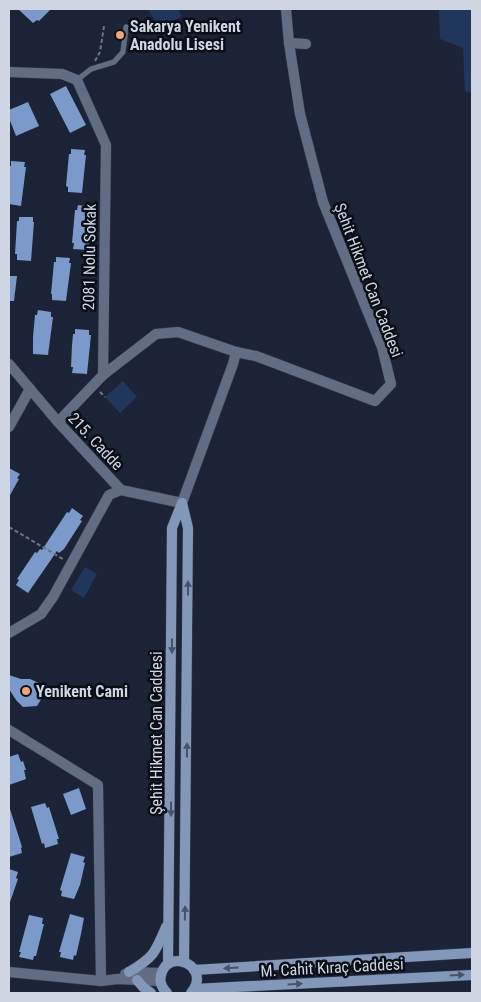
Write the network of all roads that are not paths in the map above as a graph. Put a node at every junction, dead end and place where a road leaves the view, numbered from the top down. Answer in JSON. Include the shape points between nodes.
{"nodes":[{"id":1,"x":286,"y":9,"type":"edge"},
{"id":2,"x":126,"y":26,"type":"dead end"},
{"id":3,"x":289,"y":43,"type":"junction"},
{"id":4,"x":306,"y":44,"type":"dead end"},
{"id":5,"x":9,"y":72,"type":"edge"},
{"id":6,"x":76,"y":80,"type":"junction"},
{"id":7,"x":236,"y":352,"type":"junction"},
{"id":8,"x":9,"y":364,"type":"edge"},
{"id":9,"x":102,"y":375,"type":"junction"},
{"id":10,"x":30,"y":389,"type":"junction"},
{"id":11,"x":58,"y":422,"type":"junction"},
{"id":12,"x":9,"y":427,"type":"edge"},
{"id":13,"x":121,"y":490,"type":"junction"},
{"id":14,"x":182,"y":503,"type":"junction"},
{"id":15,"x":9,"y":633,"type":"edge"},
{"id":16,"x":9,"y":730,"type":"edge"},
{"id":17,"x":168,"y":924,"type":"junction"},
{"id":18,"x":472,"y":953,"type":"edge"},
{"id":19,"x":184,"y":962,"type":"junction"},
{"id":20,"x":168,"y":964,"type":"junction"},
{"id":21,"x":194,"y":970,"type":"junction"},
{"id":22,"x":9,"y":972,"type":"edge"},
{"id":23,"x":129,"y":972,"type":"junction"},
{"id":24,"x":472,"y":974,"type":"edge"},
{"id":25,"x":161,"y":977,"type":"junction"},
{"id":26,"x":118,"y":979,"type":"junction"},
{"id":27,"x":137,"y":980,"type":"junction"},
{"id":28,"x":101,"y":981,"type":"junction"},
{"id":29,"x":192,"y":991,"type":"edge"},
{"id":30,"x":151,"y":993,"type":"edge"},
{"id":31,"x":167,"y":993,"type":"edge"}],
"edges":[{"from":1,"to":3,"type":"street","name":"Şehit Hikmet Can Caddesi"},
{"from":2,"to":6,"type":"lane","via":[[124,52],[114,62],[91,69]]},
{"from":3,"to":4,"type":"street"},
{"from":3,"to":7,"type":"street","name":"Şehit Hikmet Can Caddesi","via":[[300,114],[323,202],[382,347],[391,384],[375,401],[256,356]]},
{"from":5,"to":6,"type":"street","via":[[62,74]]},
{"from":6,"to":9,"type":"street","name":"2081 Nolu Sokak","via":[[106,146]]},
{"from":7,"to":9,"type":"street","via":[[178,332],[156,334]]},
{"from":7,"to":14,"type":"street","name":"Şehit Hikmet Can Caddesi"},
{"from":8,"to":10,"type":"street","name":"215. Cadde"},
{"from":9,"to":11,"type":"street"},
{"from":10,"to":11,"type":"street","name":"215. Cadde"},
{"from":10,"to":12,"type":"street"},
{"from":11,"to":13,"type":"street","name":"215. Cadde"},
{"from":13,"to":14,"type":"street","name":"215. Cadde"},
{"from":13,"to":15,"type":"street","via":[[109,495],[41,614]]},
{"from":14,"to":17,"type":"street","name":"Şehit Hikmet Can Caddesi","one_way":true,"via":[[172,528]]},
{"from":19,"to":14,"type":"street","name":"Şehit Hikmet Can Caddesi","one_way":true,"via":[[188,528]]},
{"from":16,"to":28,"type":"street","via":[[98,785]]},
{"from":17,"to":20,"type":"street","name":"Şehit Hikmet Can Caddesi"},
{"from":17,"to":23,"type":"street","via":[[155,953]]},
{"from":18,"to":21,"type":"street","name":"M. Cahit Kıraç Caddesi","one_way":true},
{"from":19,"to":20,"type":"street"},
{"from":19,"to":21,"type":"street"},
{"from":20,"to":25,"type":"street"},
{"from":21,"to":29,"type":"street","via":[[197,980]]},
{"from":22,"to":28,"type":"street"},
{"from":23,"to":25,"type":"street"},
{"from":23,"to":26,"type":"street"},
{"from":29,"to":24,"type":"street","name":"M. Cahit Kıraç Caddesi","one_way":true},
{"from":25,"to":27,"type":"street"},
{"from":25,"to":31,"type":"street","via":[[161,986]]},
{"from":26,"to":27,"type":"street"},
{"from":26,"to":28,"type":"street"},
{"from":27,"to":30,"type":"street"}]}
